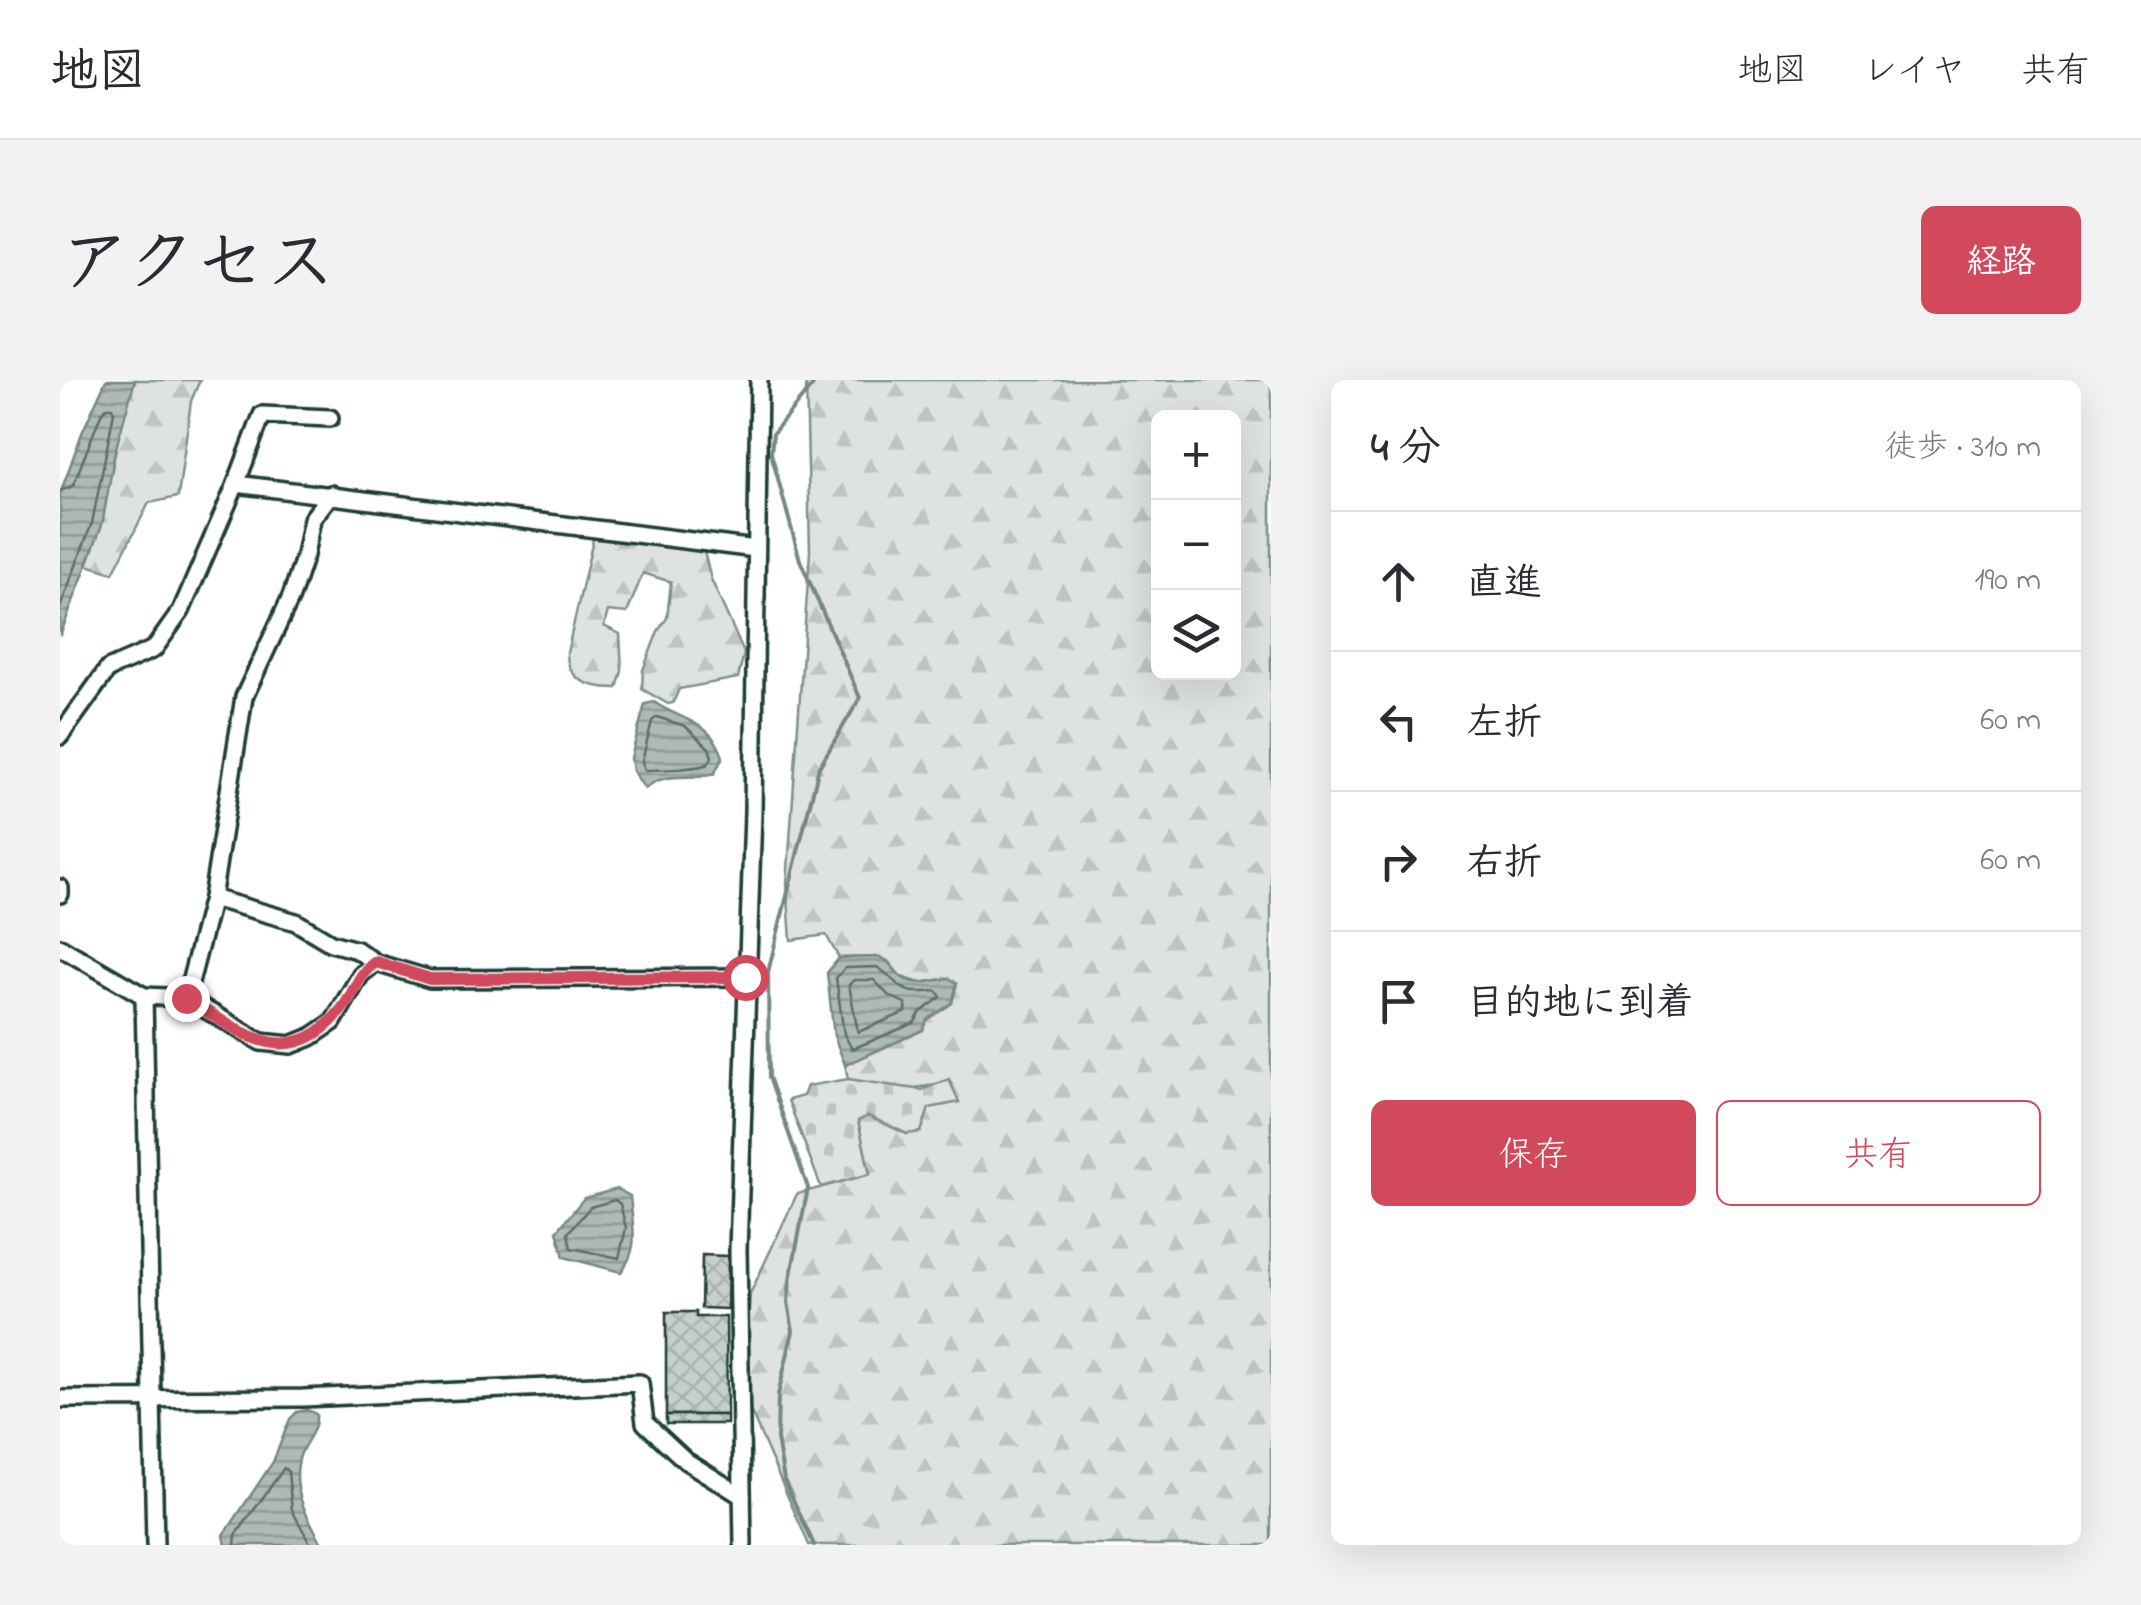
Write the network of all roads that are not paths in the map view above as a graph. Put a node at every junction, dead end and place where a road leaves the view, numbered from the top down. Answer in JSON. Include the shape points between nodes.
{"nodes":[{"id":1,"x":759,"y":380,"type":"edge"},
{"id":2,"x":330,"y":418,"type":"dead end"},
{"id":3,"x":236,"y":484,"type":"junction"},
{"id":4,"x":331,"y":494,"type":"junction"},
{"id":5,"x":756,"y":550,"type":"junction"},
{"id":6,"x":60,"y":736,"type":"edge"},
{"id":7,"x":212,"y":898,"type":"junction"},
{"id":8,"x":60,"y":947,"type":"edge"},
{"id":9,"x":376,"y":962,"type":"junction"},
{"id":10,"x":745,"y":977,"type":"junction"},
{"id":11,"x":144,"y":996,"type":"junction"},
{"id":12,"x":186,"y":998,"type":"junction"},
{"id":13,"x":152,"y":1398,"type":"junction"},
{"id":14,"x":60,"y":1399,"type":"edge"},
{"id":15,"x":742,"y":1496,"type":"junction"},
{"id":16,"x":156,"y":1545,"type":"edge"},
{"id":17,"x":743,"y":1545,"type":"edge"}],
"edges":[{"from":1,"to":5,"type":"street"},
{"from":2,"to":3,"type":"street","via":[[262,416]]},
{"from":3,"to":4,"type":"street"},
{"from":3,"to":6,"type":"street","via":[[182,611],[154,649],[108,669]]},
{"from":4,"to":5,"type":"street"},
{"from":4,"to":7,"type":"street","via":[[312,519],[291,597],[244,697]]},
{"from":5,"to":10,"type":"street"},
{"from":7,"to":9,"type":"street","via":[[296,922]]},
{"from":7,"to":12,"type":"street"},
{"from":8,"to":11,"type":"street"},
{"from":9,"to":10,"type":"street","via":[[430,979]]},
{"from":9,"to":12,"type":"street","via":[[332,1022],[292,1044],[261,1042]]},
{"from":10,"to":15,"type":"street","via":[[738,1250]]},
{"from":11,"to":12,"type":"street"},
{"from":11,"to":13,"type":"street"},
{"from":13,"to":14,"type":"street"},
{"from":13,"to":15,"type":"street","via":[[640,1383],[645,1423]]},
{"from":13,"to":16,"type":"street"},
{"from":15,"to":17,"type":"street"}]}
